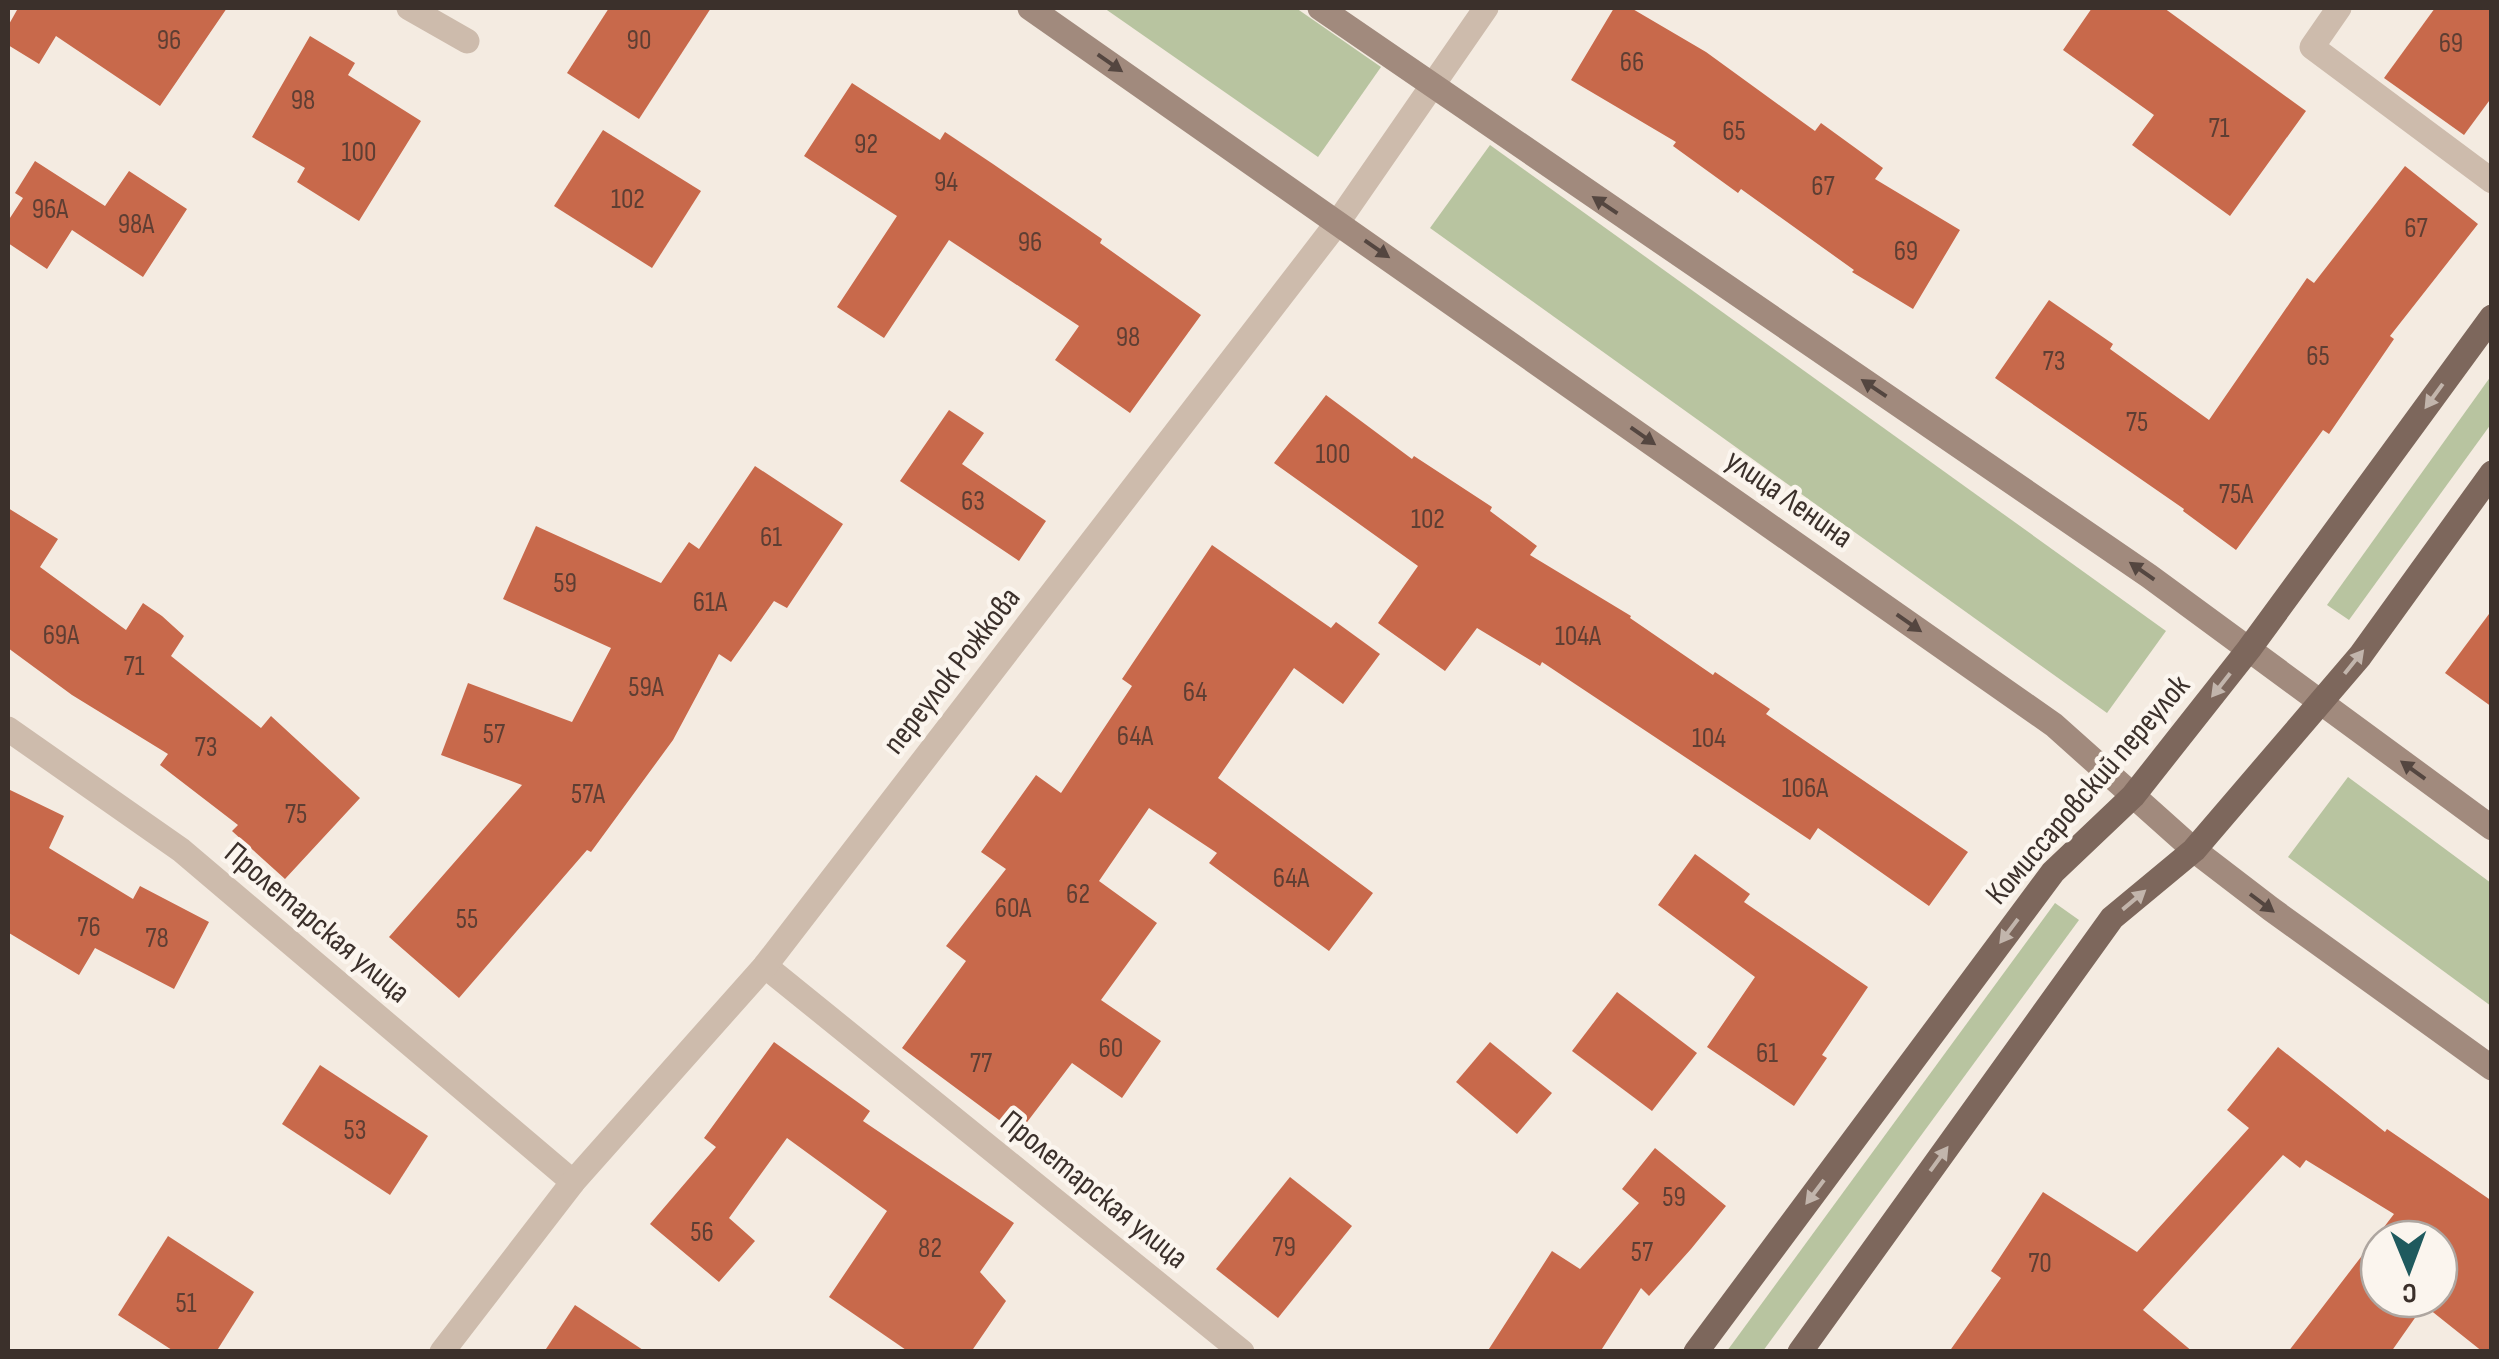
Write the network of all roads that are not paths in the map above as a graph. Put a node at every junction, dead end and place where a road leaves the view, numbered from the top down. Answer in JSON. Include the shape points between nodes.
{"nodes":[{"id":1,"x":409,"y":8,"type":"edge"},
{"id":2,"x":1030,"y":8,"type":"edge"},
{"id":3,"x":1320,"y":8,"type":"edge"},
{"id":4,"x":1486,"y":8,"type":"edge"},
{"id":5,"x":2338,"y":8,"type":"edge"},
{"id":6,"x":467,"y":41,"type":"dead end"},
{"id":7,"x":1430,"y":86,"type":"junction"},
{"id":8,"x":2492,"y":181,"type":"edge"},
{"id":9,"x":1338,"y":222,"type":"junction"},
{"id":10,"x":2492,"y":317,"type":"edge"},
{"id":11,"x":2492,"y":472,"type":"edge"},
{"id":12,"x":2249,"y":650,"type":"junction"},
{"id":13,"x":2321,"y":701,"type":"junction"},
{"id":14,"x":8,"y":729,"type":"edge"},
{"id":15,"x":2134,"y":796,"type":"junction"},
{"id":16,"x":2492,"y":828,"type":"edge"},
{"id":17,"x":2194,"y":850,"type":"junction"},
{"id":18,"x":765,"y":966,"type":"junction"},
{"id":19,"x":2492,"y":1068,"type":"edge"},
{"id":20,"x":573,"y":1182,"type":"junction"},
{"id":21,"x":442,"y":1352,"type":"edge"},
{"id":22,"x":1242,"y":1352,"type":"edge"},
{"id":23,"x":1696,"y":1352,"type":"edge"},
{"id":24,"x":1800,"y":1352,"type":"edge"}],
"edges":[{"from":1,"to":6,"type":"street"},
{"from":2,"to":9,"type":"main road","name":"улица Ленина","one_way":true},
{"from":3,"to":7,"type":"main road"},
{"from":4,"to":7,"type":"street","name":"переулок Рожкова"},
{"from":5,"to":8,"type":"street","via":[[2312,48]]},
{"from":7,"to":9,"type":"street","name":"переулок Рожкова"},
{"from":12,"to":7,"type":"main road","one_way":true},
{"from":9,"to":15,"type":"main road","name":"улица Ленина","one_way":true,"via":[[2054,724]]},
{"from":9,"to":18,"type":"street","name":"переулок Рожкова"},
{"from":10,"to":12,"type":"main road","name":"Комиссаровский переулок","one_way":true},
{"from":13,"to":11,"type":"main road","one_way":true},
{"from":12,"to":13,"type":"main road"},
{"from":12,"to":15,"type":"main road","name":"Комиссаровский переулок","one_way":true},
{"from":16,"to":13,"type":"main road","one_way":true},
{"from":13,"to":17,"type":"main road"},
{"from":14,"to":20,"type":"street","name":"Пролетарская улица","via":[[181,850]]},
{"from":15,"to":17,"type":"main road","name":"улица Ленина"},
{"from":15,"to":23,"type":"main road","name":"Комиссаровский переулок","one_way":true,"via":[[2053,872]]},
{"from":17,"to":19,"type":"main road","name":"улица Ленина","one_way":true},
{"from":24,"to":17,"type":"main road","one_way":true,"via":[[2112,918]]},
{"from":18,"to":20,"type":"street","name":"переулок Рожкова"},
{"from":18,"to":22,"type":"street","name":"Пролетарская улица"},
{"from":20,"to":21,"type":"street","name":"переулок Рожкова"}]}
